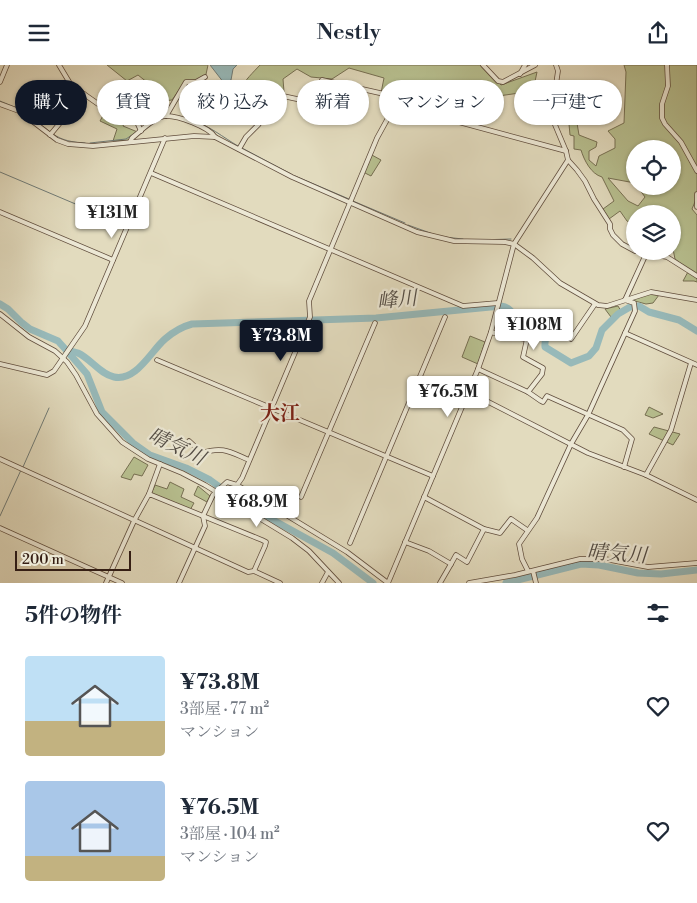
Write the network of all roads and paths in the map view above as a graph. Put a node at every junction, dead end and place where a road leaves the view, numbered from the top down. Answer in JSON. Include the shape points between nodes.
{"nodes":[{"id":1,"x":8,"y":65,"type":"edge"},
{"id":2,"x":58,"y":65,"type":"edge"},
{"id":3,"x":482,"y":65,"type":"edge"},
{"id":4,"x":525,"y":65,"type":"edge"},
{"id":5,"x":535,"y":65,"type":"edge"},
{"id":6,"x":556,"y":65,"type":"edge"},
{"id":7,"x":667,"y":65,"type":"edge"},
{"id":8,"x":520,"y":74,"type":"junction"},
{"id":9,"x":205,"y":77,"type":"dead end"},
{"id":10,"x":67,"y":80,"type":"edge"},
{"id":11,"x":0,"y":82,"type":"edge"},
{"id":12,"x":379,"y":93,"type":"edge"},
{"id":13,"x":87,"y":96,"type":"edge"},
{"id":14,"x":0,"y":104,"type":"edge"},
{"id":15,"x":169,"y":110,"type":"edge"},
{"id":16,"x":169,"y":116,"type":"edge"},
{"id":17,"x":58,"y":125,"type":"edge"},
{"id":18,"x":148,"y":125,"type":"edge"},
{"id":19,"x":384,"y":125,"type":"edge"},
{"id":20,"x":472,"y":125,"type":"edge"},
{"id":21,"x":140,"y":131,"type":"junction"},
{"id":22,"x":50,"y":135,"type":"junction"},
{"id":23,"x":215,"y":137,"type":"junction"},
{"id":24,"x":165,"y":138,"type":"junction"},
{"id":25,"x":130,"y":142,"type":"junction"},
{"id":26,"x":239,"y":149,"type":"junction"},
{"id":27,"x":566,"y":151,"type":"junction"},
{"id":28,"x":568,"y":160,"type":"junction"},
{"id":29,"x":697,"y":171,"type":"edge"},
{"id":30,"x":151,"y":173,"type":"junction"},
{"id":31,"x":697,"y":194,"type":"edge"},
{"id":32,"x":350,"y":203,"type":"junction"},
{"id":33,"x":697,"y":207,"type":"edge"},
{"id":34,"x":0,"y":212,"type":"edge"},
{"id":35,"x":514,"y":244,"type":"junction"},
{"id":36,"x":626,"y":246,"type":"edge"},
{"id":37,"x":331,"y":250,"type":"junction"},
{"id":38,"x":113,"y":260,"type":"junction"},
{"id":39,"x":643,"y":260,"type":"edge"},
{"id":40,"x":672,"y":260,"type":"edge"},
{"id":41,"x":697,"y":276,"type":"edge"},
{"id":42,"x":625,"y":300,"type":"junction"},
{"id":43,"x":697,"y":301,"type":"edge"},
{"id":44,"x":498,"y":303,"type":"junction"},
{"id":45,"x":595,"y":304,"type":"junction"},
{"id":46,"x":0,"y":314,"type":"edge"},
{"id":47,"x":446,"y":317,"type":"dead end"},
{"id":48,"x":375,"y":323,"type":"dead end"},
{"id":49,"x":491,"y":333,"type":"junction"},
{"id":50,"x":625,"y":333,"type":"junction"},
{"id":51,"x":571,"y":339,"type":"dead end"},
{"id":52,"x":63,"y":357,"type":"junction"},
{"id":53,"x":157,"y":360,"type":"dead end"},
{"id":54,"x":691,"y":363,"type":"junction"},
{"id":55,"x":0,"y":364,"type":"edge"},
{"id":56,"x":697,"y":365,"type":"edge"},
{"id":57,"x":478,"y":369,"type":"junction"},
{"id":58,"x":469,"y":392,"type":"junction"},
{"id":59,"x":528,"y":393,"type":"junction"},
{"id":60,"x":272,"y":408,"type":"junction"},
{"id":61,"x":588,"y":415,"type":"junction"},
{"id":62,"x":329,"y":432,"type":"junction"},
{"id":63,"x":189,"y":441,"type":"dead end"},
{"id":64,"x":571,"y":444,"type":"junction"},
{"id":65,"x":386,"y":456,"type":"junction"},
{"id":66,"x":0,"y":459,"type":"edge"},
{"id":67,"x":249,"y":461,"type":"junction"},
{"id":68,"x":160,"y":464,"type":"junction"},
{"id":69,"x":624,"y":467,"type":"junction"},
{"id":70,"x":646,"y":475,"type":"junction"},
{"id":71,"x":433,"y":476,"type":"junction"},
{"id":72,"x":238,"y":485,"type":"junction"},
{"id":73,"x":217,"y":492,"type":"junction"},
{"id":74,"x":149,"y":494,"type":"junction"},
{"id":75,"x":301,"y":497,"type":"dead end"},
{"id":76,"x":424,"y":497,"type":"junction"},
{"id":77,"x":697,"y":500,"type":"edge"},
{"id":78,"x":203,"y":516,"type":"junction"},
{"id":79,"x":134,"y":521,"type":"junction"},
{"id":80,"x":0,"y":527,"type":"edge"},
{"id":81,"x":484,"y":529,"type":"junction"},
{"id":82,"x":527,"y":531,"type":"junction"},
{"id":83,"x":405,"y":542,"type":"junction"},
{"id":84,"x":350,"y":543,"type":"dead end"},
{"id":85,"x":195,"y":547,"type":"junction"},
{"id":86,"x":697,"y":563,"type":"edge"},
{"id":87,"x":451,"y":564,"type":"junction"},
{"id":88,"x":254,"y":571,"type":"junction"},
{"id":89,"x":532,"y":571,"type":"junction"},
{"id":90,"x":328,"y":572,"type":"junction"},
{"id":91,"x":109,"y":577,"type":"junction"},
{"id":92,"x":106,"y":583,"type":"edge"},
{"id":93,"x":122,"y":583,"type":"edge"},
{"id":94,"x":178,"y":583,"type":"edge"},
{"id":95,"x":280,"y":583,"type":"edge"},
{"id":96,"x":322,"y":583,"type":"edge"},
{"id":97,"x":339,"y":583,"type":"edge"},
{"id":98,"x":388,"y":583,"type":"edge"},
{"id":99,"x":440,"y":583,"type":"edge"},
{"id":100,"x":469,"y":583,"type":"edge"},
{"id":101,"x":536,"y":583,"type":"edge"}],
"edges":[{"from":1,"to":11,"type":"street"},
{"from":2,"to":10,"type":"street"},
{"from":3,"to":8,"type":"street","via":[[498,81]]},
{"from":4,"to":8,"type":"street"},
{"from":5,"to":8,"type":"street"},
{"from":6,"to":27,"type":"street","via":[[553,121]]},
{"from":7,"to":29,"type":"street","via":[[668,86],[662,104],[662,118]]},
{"from":9,"to":15,"type":"street","via":[[196,82],[186,82]]},
{"from":12,"to":26,"type":"street","via":[[322,80],[320,85],[311,89],[308,101],[278,98]]},
{"from":13,"to":21,"type":"street","via":[[106,109],[136,120]]},
{"from":14,"to":22,"type":"street","via":[[19,111]]},
{"from":16,"to":23,"type":"street","via":[[199,124]]},
{"from":17,"to":22,"type":"street"},
{"from":18,"to":21,"type":"street"},
{"from":19,"to":32,"type":"street"},
{"from":20,"to":27,"type":"street"},
{"from":21,"to":25,"type":"street"},
{"from":22,"to":25,"type":"street","via":[[61,142],[80,146]]},
{"from":23,"to":24,"type":"street"},
{"from":23,"to":26,"type":"street"},
{"from":24,"to":25,"type":"street"},
{"from":24,"to":30,"type":"street"},
{"from":26,"to":32,"type":"street"},
{"from":27,"to":28,"type":"street"},
{"from":28,"to":35,"type":"street"},
{"from":28,"to":36,"type":"street","via":[[585,181],[613,235]]},
{"from":30,"to":37,"type":"street"},
{"from":30,"to":38,"type":"street"},
{"from":31,"to":33,"type":"street"},
{"from":32,"to":35,"type":"street","via":[[429,236],[454,241]]},
{"from":32,"to":37,"type":"street"},
{"from":34,"to":38,"type":"street"},
{"from":35,"to":44,"type":"street"},
{"from":35,"to":45,"type":"street","via":[[556,280]]},
{"from":37,"to":44,"type":"street","via":[[463,306]]},
{"from":37,"to":60,"type":"street","via":[[309,301],[308,324]]},
{"from":38,"to":52,"type":"street","via":[[85,326]]},
{"from":39,"to":42,"type":"street"},
{"from":40,"to":41,"type":"street"},
{"from":42,"to":43,"type":"street","via":[[655,292]]},
{"from":42,"to":45,"type":"street","via":[[607,306]]},
{"from":42,"to":50,"type":"street","via":[[635,306]]},
{"from":44,"to":49,"type":"street"},
{"from":45,"to":51,"type":"street"},
{"from":46,"to":52,"type":"street","via":[[29,337]]},
{"from":47,"to":65,"type":"street"},
{"from":48,"to":62,"type":"street"},
{"from":49,"to":57,"type":"street"},
{"from":49,"to":59,"type":"street","via":[[527,339],[523,357],[543,368]]},
{"from":50,"to":54,"type":"street"},
{"from":50,"to":61,"type":"street"},
{"from":52,"to":55,"type":"street","via":[[54,371],[47,375]]},
{"from":52,"to":68,"type":"street","via":[[97,414],[114,435],[139,454]]},
{"from":53,"to":60,"type":"street"},
{"from":54,"to":56,"type":"street"},
{"from":54,"to":70,"type":"street","via":[[671,430]]},
{"from":57,"to":58,"type":"street"},
{"from":57,"to":59,"type":"street"},
{"from":58,"to":64,"type":"street"},
{"from":58,"to":71,"type":"street"},
{"from":59,"to":61,"type":"street","via":[[543,402],[547,396]]},
{"from":60,"to":62,"type":"street"},
{"from":60,"to":67,"type":"street"},
{"from":61,"to":64,"type":"street"},
{"from":61,"to":69,"type":"street","via":[[631,436]]},
{"from":62,"to":65,"type":"street"},
{"from":62,"to":75,"type":"street"},
{"from":63,"to":67,"type":"street","via":[[202,453],[222,449]]},
{"from":64,"to":69,"type":"street"},
{"from":64,"to":82,"type":"street","via":[[537,518]]},
{"from":65,"to":71,"type":"street"},
{"from":65,"to":84,"type":"street"},
{"from":66,"to":79,"type":"street"},
{"from":67,"to":72,"type":"street"},
{"from":68,"to":73,"type":"street"},
{"from":68,"to":74,"type":"street"},
{"from":69,"to":70,"type":"street"},
{"from":70,"to":77,"type":"street"},
{"from":71,"to":76,"type":"street"},
{"from":72,"to":73,"type":"street","via":[[227,482]]},
{"from":72,"to":98,"type":"street","via":[[347,552]]},
{"from":73,"to":78,"type":"street"},
{"from":73,"to":90,"type":"street","via":[[302,545]]},
{"from":74,"to":78,"type":"street"},
{"from":74,"to":79,"type":"street"},
{"from":76,"to":81,"type":"street"},
{"from":76,"to":83,"type":"street"},
{"from":78,"to":85,"type":"street","via":[[205,525]]},
{"from":78,"to":88,"type":"street","via":[[266,542]]},
{"from":79,"to":85,"type":"street"},
{"from":79,"to":91,"type":"street"},
{"from":80,"to":91,"type":"street"},
{"from":81,"to":82,"type":"street","via":[[500,533],[511,519]]},
{"from":81,"to":87,"type":"street","via":[[467,562],[456,555]]},
{"from":82,"to":89,"type":"street","via":[[519,544],[522,559]]},
{"from":83,"to":87,"type":"street"},
{"from":83,"to":98,"type":"street"},
{"from":85,"to":88,"type":"street","via":[[248,572]]},
{"from":85,"to":94,"type":"street"},
{"from":86,"to":89,"type":"street","via":[[648,567],[606,559],[580,559]]},
{"from":87,"to":99,"type":"street"},
{"from":88,"to":95,"type":"street"},
{"from":89,"to":100,"type":"street"},
{"from":89,"to":101,"type":"street"},
{"from":90,"to":96,"type":"street"},
{"from":90,"to":97,"type":"street"},
{"from":91,"to":92,"type":"street"},
{"from":91,"to":93,"type":"street"}]}
